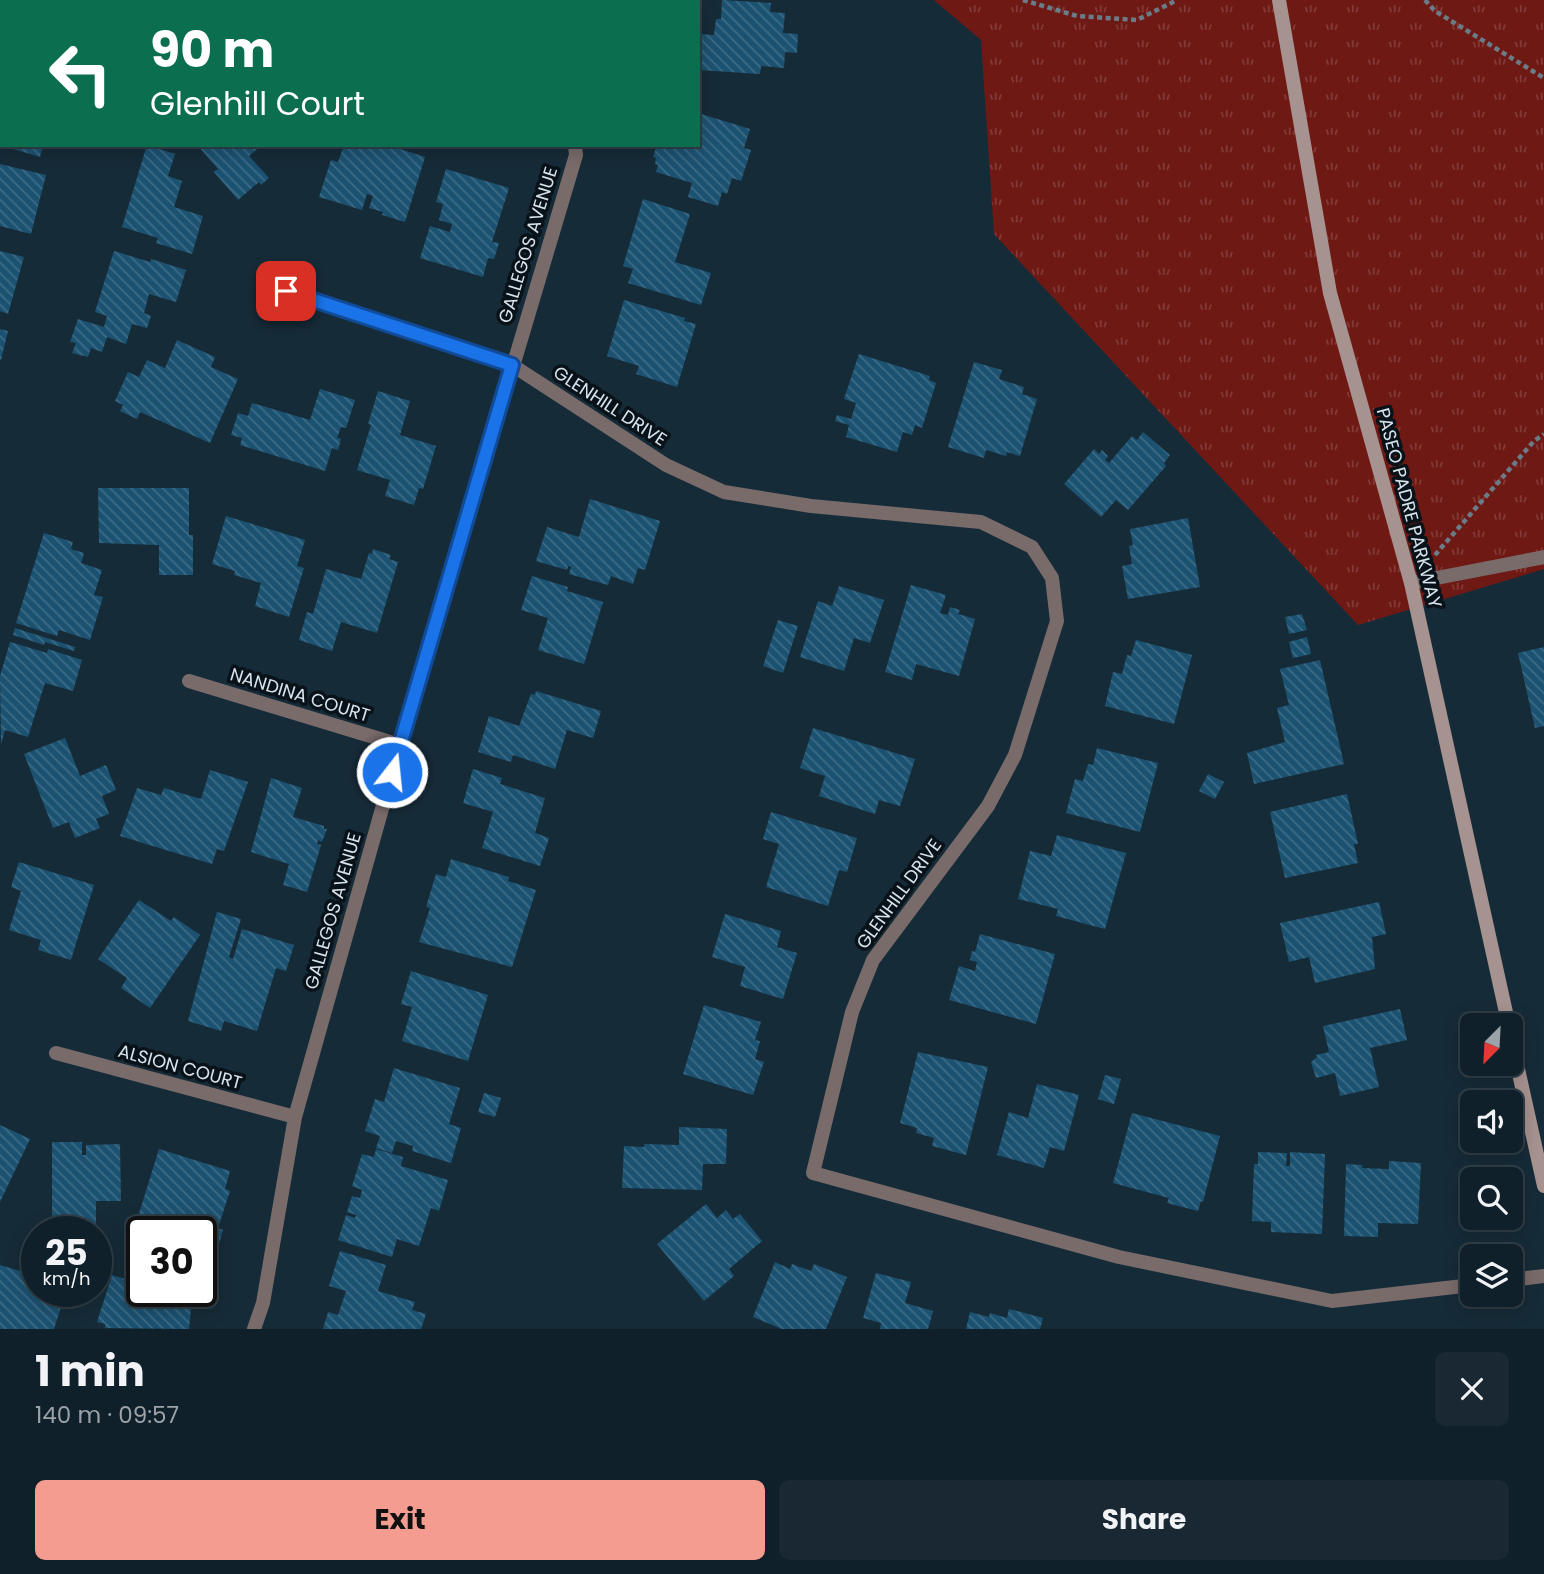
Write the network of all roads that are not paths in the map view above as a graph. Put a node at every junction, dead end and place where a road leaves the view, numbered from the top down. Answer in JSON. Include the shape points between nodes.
{"nodes":[{"id":1,"x":1279,"y":0,"type":"edge"},
{"id":2,"x":575,"y":147,"type":"edge"},
{"id":3,"x":286,"y":291,"type":"dead end"},
{"id":4,"x":512,"y":365,"type":"junction"},
{"id":5,"x":1544,"y":557,"type":"edge"},
{"id":6,"x":1411,"y":583,"type":"junction"},
{"id":7,"x":188,"y":681,"type":"dead end"},
{"id":8,"x":400,"y":745,"type":"junction"},
{"id":9,"x":1506,"y":1013,"type":"edge"},
{"id":10,"x":56,"y":1053,"type":"dead end"},
{"id":11,"x":1520,"y":1076,"type":"edge"},
{"id":12,"x":295,"y":1117,"type":"junction"},
{"id":13,"x":1544,"y":1186,"type":"edge"},
{"id":14,"x":1544,"y":1276,"type":"edge"},
{"id":15,"x":1523,"y":1278,"type":"edge"},
{"id":16,"x":1460,"y":1286,"type":"edge"},
{"id":17,"x":254,"y":1329,"type":"edge"}],
"edges":[{"from":1,"to":6,"type":"main road","name":"PASEO PADRE PARKWAY","via":[[1330,293]]},
{"from":2,"to":4,"type":"street","name":"GALLEGOS AVENUE"},
{"from":3,"to":4,"type":"street"},
{"from":4,"to":8,"type":"street","name":"GALLEGOS AVENUE"},
{"from":4,"to":16,"type":"street","name":"GLENHILL DRIVE","via":[[666,465],[724,492],[811,506],[982,522],[1032,547],[1052,578],[1057,621],[1015,755],[988,806],[873,960],[852,1012],[813,1173],[1119,1257],[1332,1301]]},
{"from":5,"to":6,"type":"street"},
{"from":6,"to":9,"type":"main road","name":"PASEO PADRE PARKWAY"},
{"from":7,"to":8,"type":"street","name":"NANDINA COURT"},
{"from":8,"to":12,"type":"street","name":"GALLEGOS AVENUE"},
{"from":10,"to":12,"type":"street","name":"ALSION COURT"},
{"from":11,"to":13,"type":"main road"},
{"from":12,"to":17,"type":"street","name":"GALLEGOS AVENUE","via":[[263,1303]]},
{"from":14,"to":15,"type":"street"}]}
